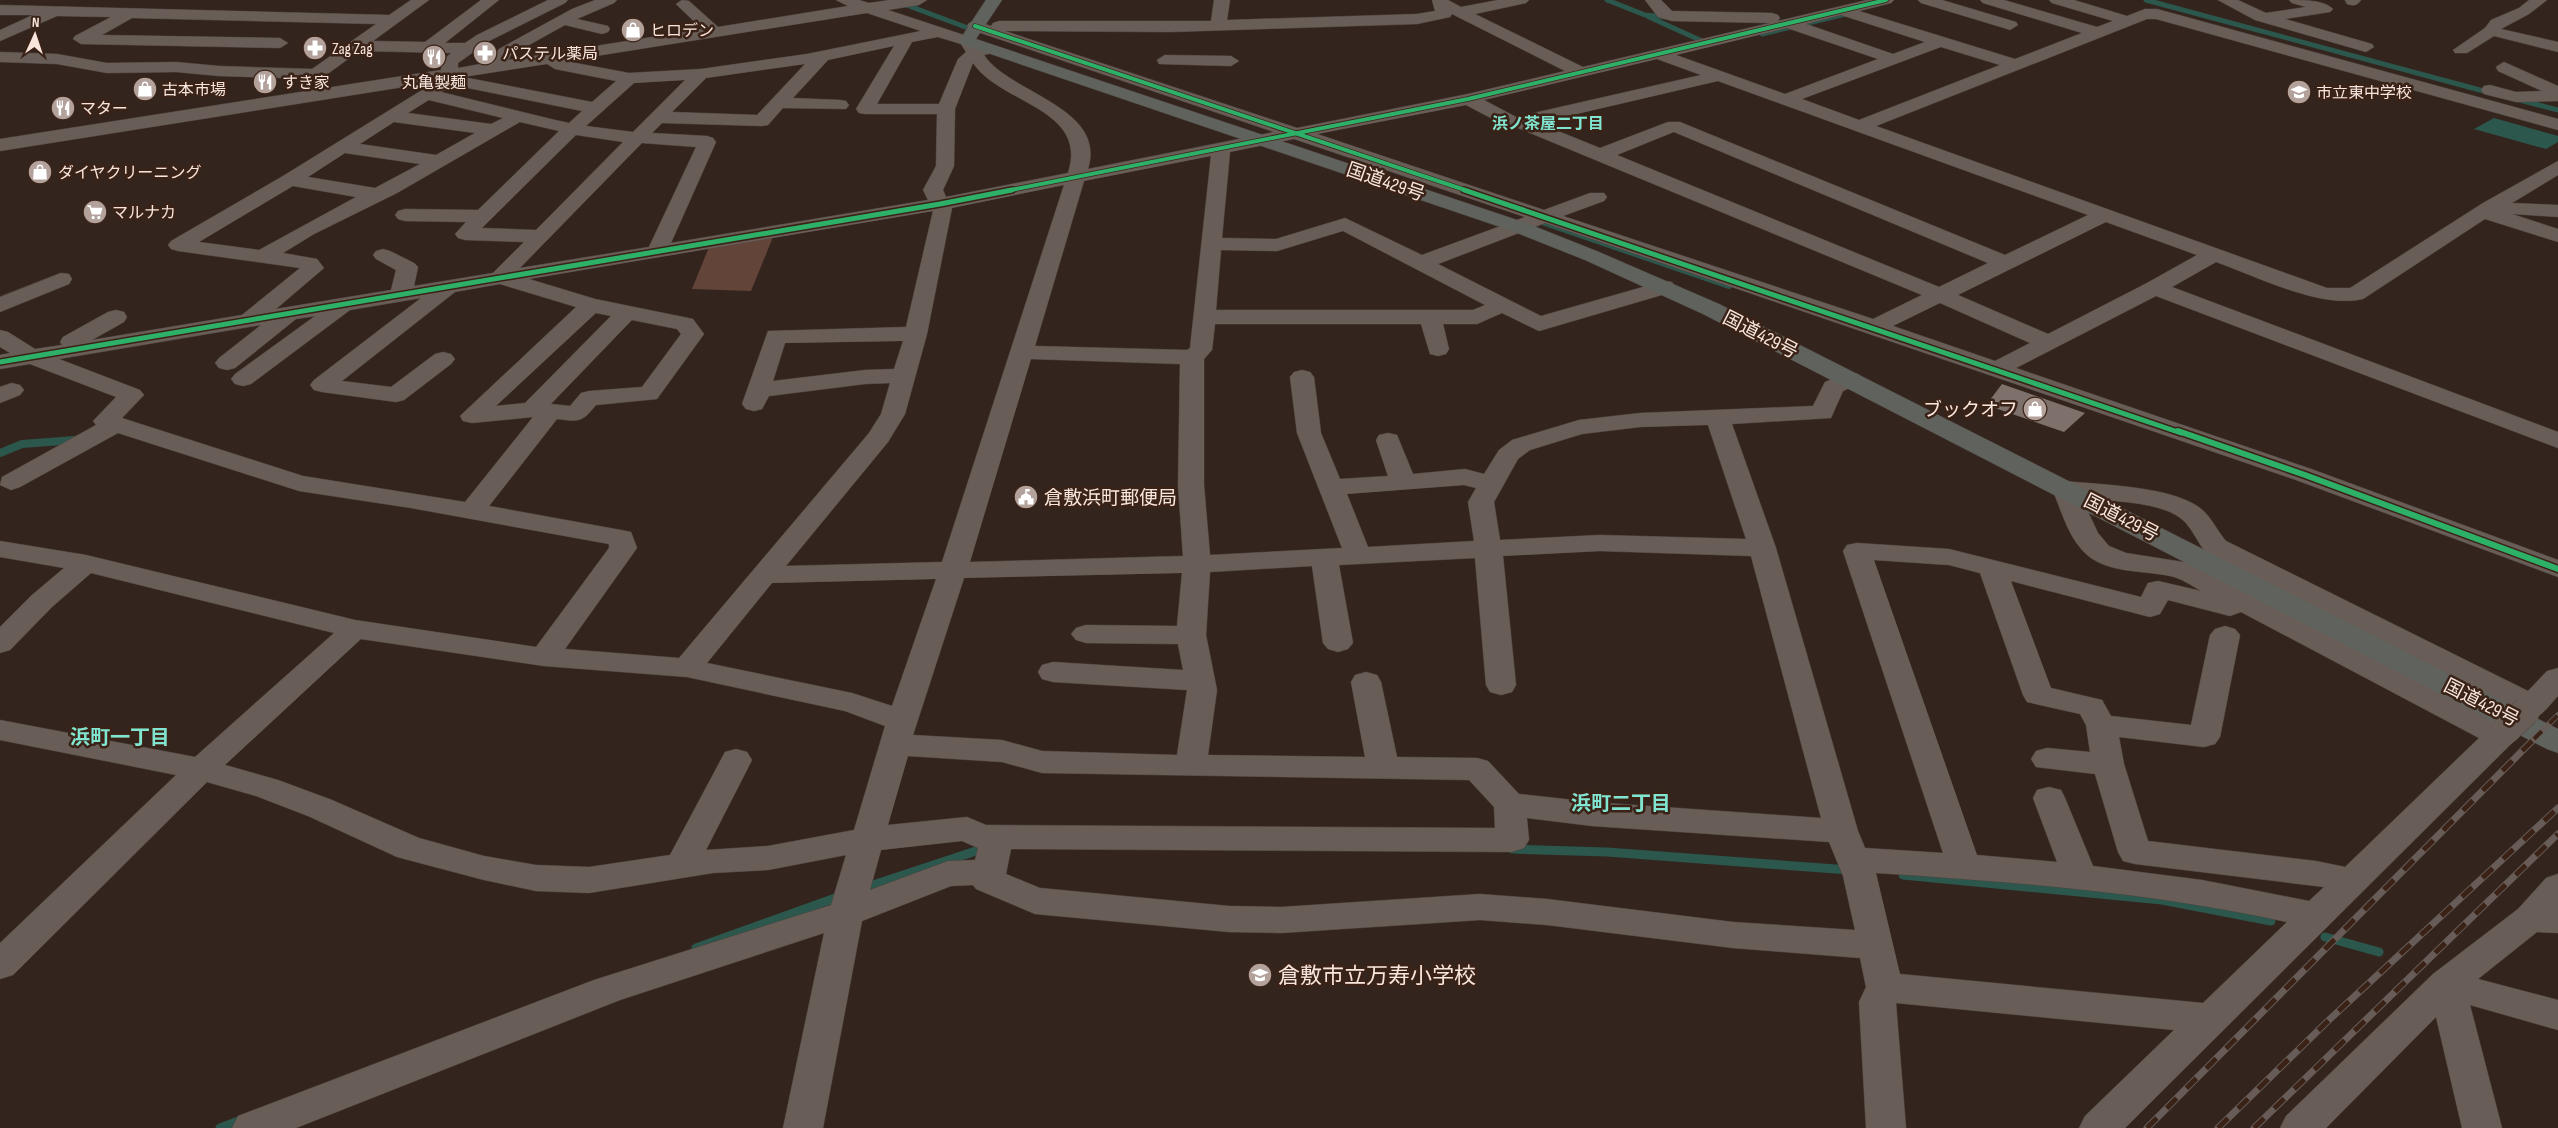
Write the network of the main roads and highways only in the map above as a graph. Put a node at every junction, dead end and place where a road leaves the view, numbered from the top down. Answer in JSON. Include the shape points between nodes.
{"nodes":[{"id":1,"x":994,"y":0,"type":"edge"},
{"id":2,"x":2558,"y":742,"type":"edge"}],
"edges":[{"from":1,"to":2,"type":"highway","name":"国道429号","via":[[976,38],[1286,136],[1534,222],[2132,522]]}]}
